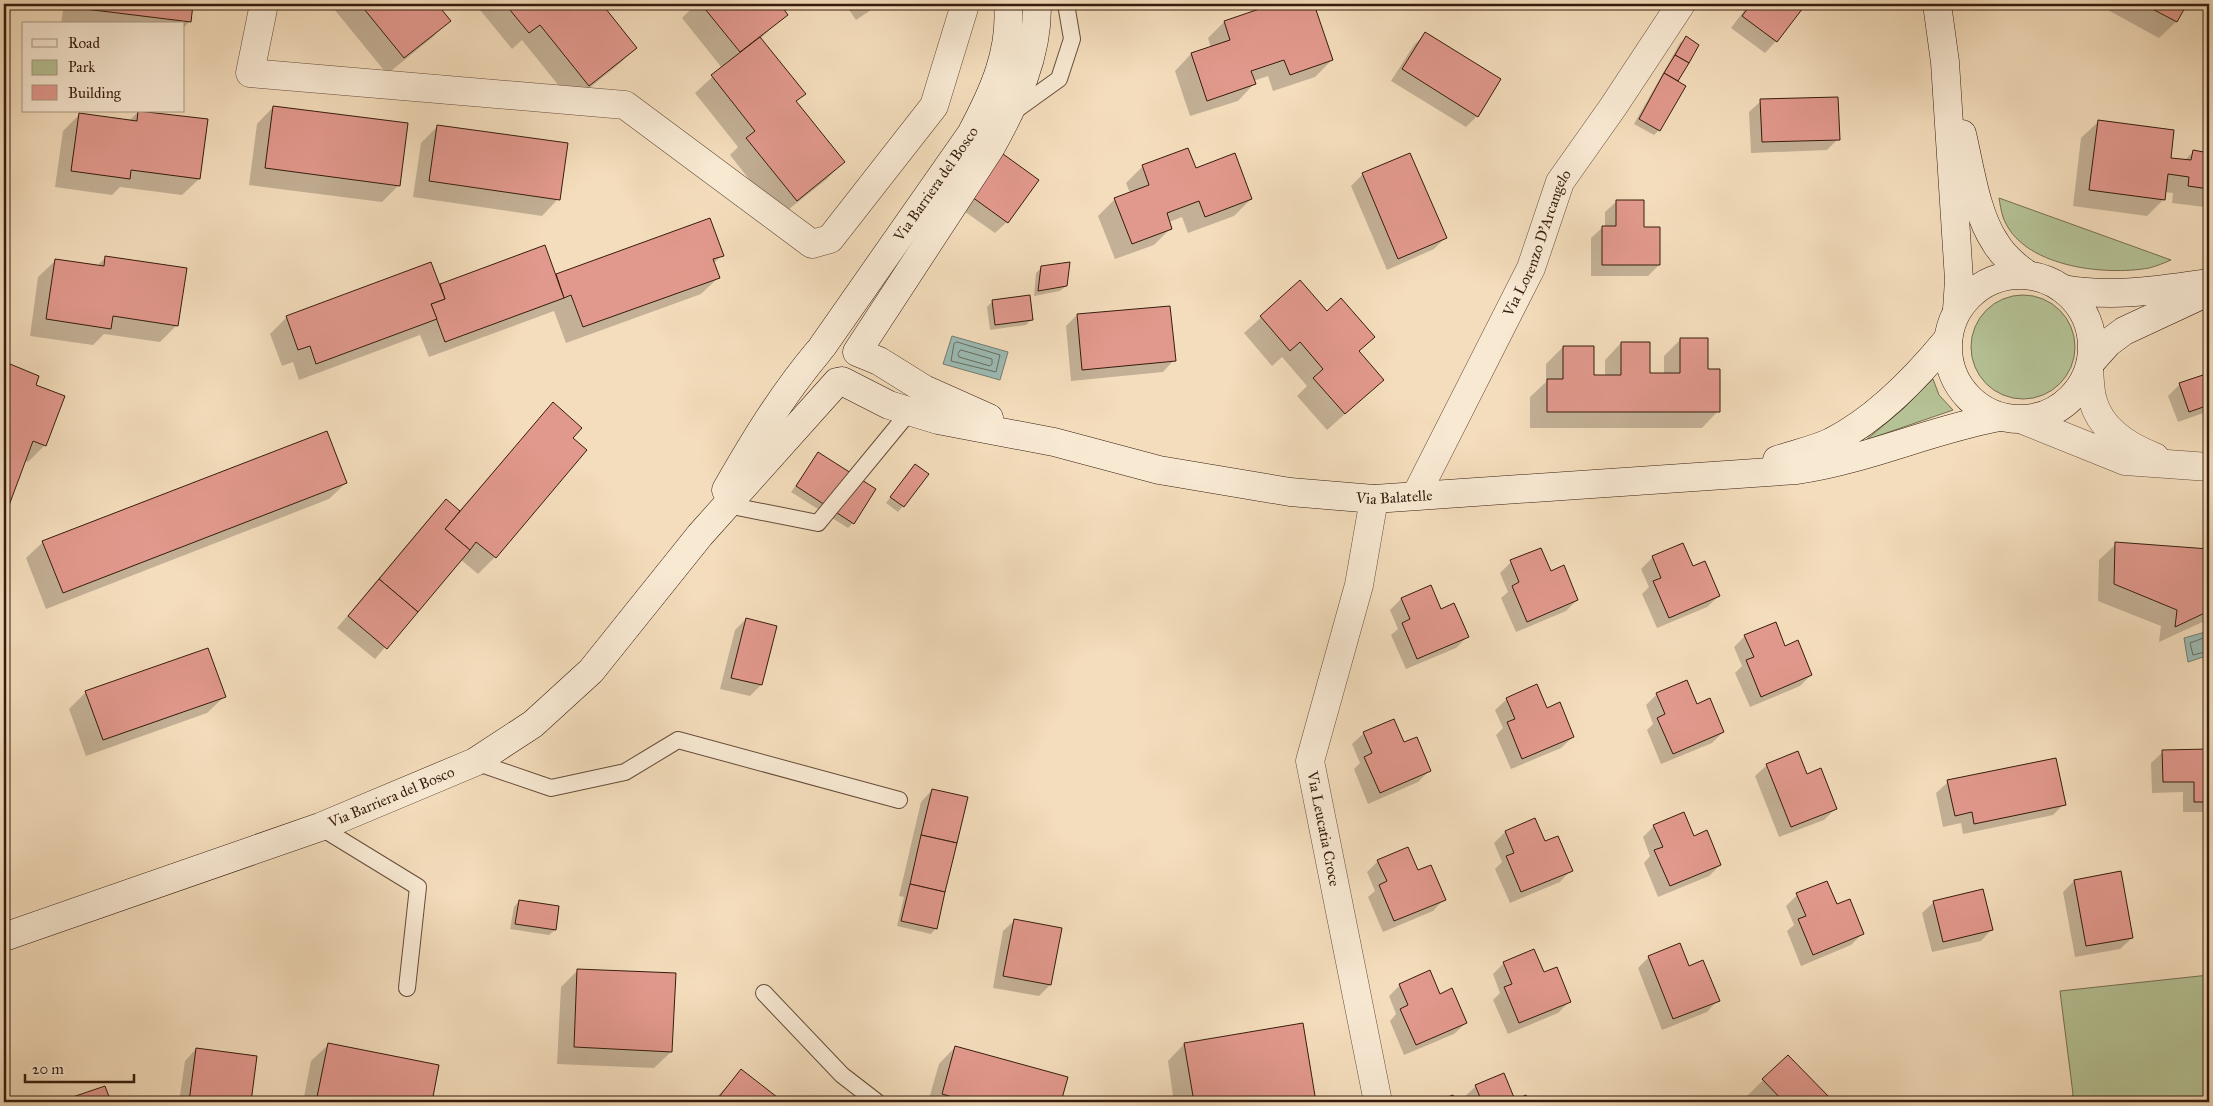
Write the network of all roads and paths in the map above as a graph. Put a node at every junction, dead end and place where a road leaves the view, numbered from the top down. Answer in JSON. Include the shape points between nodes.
{"nodes":[{"id":1,"x":264,"y":4,"type":"edge"},
{"id":2,"x":1008,"y":4,"type":"edge"},
{"id":3,"x":1037,"y":4,"type":"edge"},
{"id":4,"x":1066,"y":4,"type":"edge"},
{"id":5,"x":1681,"y":4,"type":"edge"},
{"id":6,"x":1937,"y":4,"type":"edge"},
{"id":7,"x":964,"y":8,"type":"dead end"},
{"id":8,"x":1945,"y":62,"type":"junction"},
{"id":9,"x":1009,"y":114,"type":"junction"},
{"id":10,"x":2028,"y":276,"type":"junction"},
{"id":11,"x":2209,"y":283,"type":"edge"},
{"id":12,"x":2063,"y":289,"type":"junction"},
{"id":13,"x":2209,"y":291,"type":"edge"},
{"id":14,"x":883,"y":310,"type":"junction"},
{"id":15,"x":1957,"y":310,"type":"junction"},
{"id":16,"x":1948,"y":339,"type":"junction"},
{"id":17,"x":820,"y":350,"type":"junction"},
{"id":18,"x":857,"y":352,"type":"junction"},
{"id":19,"x":2090,"y":366,"type":"junction"},
{"id":20,"x":839,"y":382,"type":"junction"},
{"id":21,"x":908,"y":402,"type":"junction"},
{"id":22,"x":818,"y":406,"type":"junction"},
{"id":23,"x":2011,"y":418,"type":"junction"},
{"id":24,"x":2178,"y":466,"type":"junction"},
{"id":25,"x":2209,"y":467,"type":"edge"},
{"id":26,"x":1737,"y":474,"type":"junction"},
{"id":27,"x":1416,"y":495,"type":"junction"},
{"id":28,"x":1374,"y":498,"type":"junction"},
{"id":29,"x":727,"y":505,"type":"junction"},
{"id":30,"x":700,"y":535,"type":"junction"},
{"id":31,"x":475,"y":762,"type":"junction"},
{"id":32,"x":899,"y":800,"type":"dead end"},
{"id":33,"x":320,"y":827,"type":"junction"},
{"id":34,"x":4,"y":937,"type":"edge"},
{"id":35,"x":406,"y":988,"type":"dead end"},
{"id":36,"x":764,"y":993,"type":"dead end"},
{"id":37,"x":877,"y":1102,"type":"edge"},
{"id":38,"x":1378,"y":1102,"type":"edge"}],
"edges":[{"from":1,"to":7,"type":"main road","via":[[250,73],[625,105],[812,244],[830,239],[934,106]]},
{"from":2,"to":17,"type":"main road","name":"Via Barriera del Bosco","via":[[1010,23],[1002,69],[983,112],[971,134]]},
{"from":3,"to":9,"type":"main road","name":"Via Barriera del Bosco","via":[[1033,45],[1025,77]]},
{"from":4,"to":9,"type":"lane","via":[[1072,39],[1059,80]]},
{"from":5,"to":27,"type":"main road","name":"Via Lorenzo D'Arcangelo","via":[[1560,182],[1531,268]]},
{"from":6,"to":8,"type":"main road"},
{"from":8,"to":10,"type":"main road","via":[[1983,215],[1994,242]]},
{"from":8,"to":15,"type":"main road","via":[[1959,280]]},
{"from":9,"to":14,"type":"main road","name":"Via Barriera del Bosco","via":[[992,147]]},
{"from":10,"to":12,"type":"main road","via":[[2046,280]]},
{"from":10,"to":15,"type":"main road","via":[[2007,276],[1988,283],[1970,294]]},
{"from":11,"to":12,"type":"main road","via":[[2130,294],[2088,294]]},
{"from":12,"to":19,"type":"main road","via":[[2078,303],[2088,321],[2092,342]]},
{"from":13,"to":19,"type":"main road","via":[[2124,331],[2108,343]]},
{"from":14,"to":18,"type":"main road","name":"Via Barriera del Bosco"},
{"from":14,"to":21,"type":"main road","via":[[883,331],[898,362]]},
{"from":15,"to":16,"type":"main road"},
{"from":16,"to":23,"type":"main road","via":[[1948,359],[1961,390],[1980,408]]},
{"from":16,"to":26,"type":"main road","via":[[1918,375],[1869,417],[1831,442]]},
{"from":17,"to":18,"type":"main road","via":[[826,343],[839,340],[850,344]]},
{"from":17,"to":20,"type":"main road","via":[[817,366],[820,372],[831,381]]},
{"from":17,"to":30,"type":"main road","name":"Via Barriera del Bosco","via":[[761,429]]},
{"from":18,"to":20,"type":"main road","via":[[855,372]]},
{"from":18,"to":21,"type":"main road","via":[[879,361]]},
{"from":19,"to":23,"type":"main road","via":[[2079,390],[2064,405],[2044,416]]},
{"from":19,"to":24,"type":"main road","via":[[2093,402],[2107,427],[2137,450]]},
{"from":20,"to":21,"type":"main road"},
{"from":20,"to":22,"type":"main road"},
{"from":21,"to":22,"type":"main road","via":[[851,399]]},
{"from":21,"to":28,"type":"main road","name":"Via Balatelle","via":[[938,420],[1054,442],[1160,470],[1290,492]]},
{"from":21,"to":29,"type":"lane","via":[[818,522]]},
{"from":22,"to":29,"type":"main road"},
{"from":23,"to":24,"type":"main road","via":[[2125,461]]},
{"from":23,"to":26,"type":"main road","via":[[1974,422],[1829,466]]},
{"from":24,"to":25,"type":"main road"},
{"from":26,"to":27,"type":"main road","name":"Via Balatelle"},
{"from":27,"to":28,"type":"main road","name":"Via Balatelle"},
{"from":28,"to":38,"type":"main road","name":"Via Leucatia Croce","via":[[1359,585],[1310,761]]},
{"from":29,"to":30,"type":"main road"},
{"from":30,"to":31,"type":"main road","name":"Via Barriera del Bosco","via":[[591,671],[533,724]]},
{"from":31,"to":32,"type":"lane","via":[[551,788],[625,772],[678,740]]},
{"from":31,"to":33,"type":"main road","name":"Via Barriera del Bosco"},
{"from":33,"to":34,"type":"main road","name":"Via Barriera del Bosco"},
{"from":33,"to":35,"type":"lane","via":[[418,887]]},
{"from":36,"to":37,"type":"lane","via":[[842,1075]]}]}
